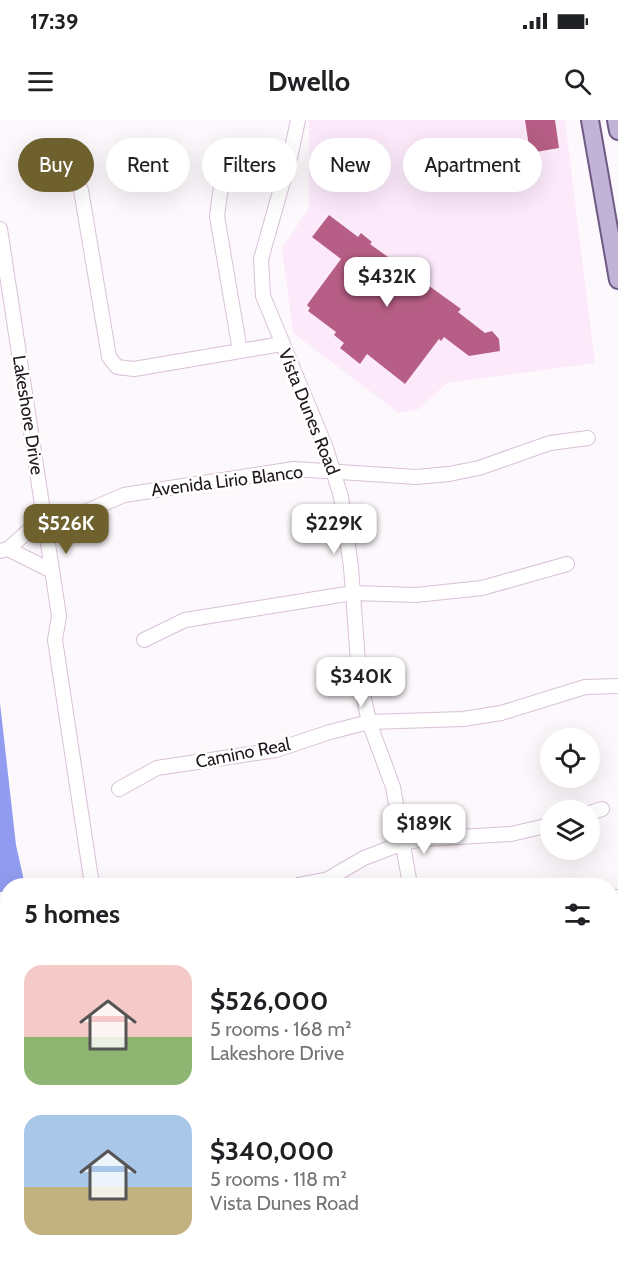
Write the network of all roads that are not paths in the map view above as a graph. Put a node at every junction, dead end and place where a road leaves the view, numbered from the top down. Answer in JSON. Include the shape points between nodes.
{"nodes":[{"id":1,"x":298,"y":120,"type":"edge"},
{"id":2,"x":590,"y":120,"type":"edge"},
{"id":3,"x":616,"y":120,"type":"edge"},
{"id":4,"x":618,"y":131,"type":"edge"},
{"id":5,"x":81,"y":192,"type":"edge"},
{"id":6,"x":220,"y":192,"type":"edge"},
{"id":7,"x":0,"y":230,"type":"edge"},
{"id":8,"x":618,"y":280,"type":"edge"},
{"id":9,"x":282,"y":344,"type":"junction"},
{"id":10,"x":240,"y":351,"type":"junction"},
{"id":11,"x":588,"y":438,"type":"dead end"},
{"id":12,"x":333,"y":470,"type":"junction"},
{"id":13,"x":80,"y":514,"type":"dead end"},
{"id":14,"x":44,"y":517,"type":"junction"},
{"id":15,"x":4,"y":550,"type":"edge"},
{"id":16,"x":567,"y":564,"type":"dead end"},
{"id":17,"x":52,"y":571,"type":"junction"},
{"id":18,"x":353,"y":593,"type":"junction"},
{"id":19,"x":144,"y":640,"type":"dead end"},
{"id":20,"x":618,"y":686,"type":"edge"},
{"id":21,"x":369,"y":722,"type":"junction"},
{"id":22,"x":119,"y":789,"type":"dead end"},
{"id":23,"x":540,"y":827,"type":"edge"},
{"id":24,"x":403,"y":843,"type":"junction"},
{"id":25,"x":91,"y":878,"type":"edge"},
{"id":26,"x":330,"y":878,"type":"edge"},
{"id":27,"x":409,"y":878,"type":"edge"}],
"edges":[{"from":1,"to":9,"type":"street","name":"Vista Dunes Road","via":[[261,260],[263,296]]},
{"from":2,"to":8,"type":"main road"},
{"from":3,"to":4,"type":"main road"},
{"from":5,"to":10,"type":"street","via":[[109,357],[117,367],[134,369]]},
{"from":6,"to":10,"type":"street","via":[[217,216]]},
{"from":7,"to":14,"type":"street","name":"Lakeshore Drive"},
{"from":9,"to":10,"type":"street"},
{"from":9,"to":12,"type":"street","name":"Vista Dunes Road"},
{"from":11,"to":12,"type":"street","name":"Avenida Lirio Blanco","via":[[550,443],[479,468],[449,474],[416,477]]},
{"from":12,"to":13,"type":"street","name":"Avenida Lirio Blanco","via":[[294,469],[124,495]]},
{"from":12,"to":18,"type":"street","name":"Vista Dunes Road","via":[[346,529]]},
{"from":14,"to":15,"type":"street"},
{"from":14,"to":17,"type":"street","name":"Lakeshore Drive"},
{"from":15,"to":17,"type":"street"},
{"from":16,"to":18,"type":"street","via":[[450,593]]},
{"from":17,"to":25,"type":"street","name":"Lakeshore Drive","via":[[59,616],[55,640]]},
{"from":18,"to":19,"type":"street","via":[[185,620]]},
{"from":18,"to":21,"type":"street","name":"Vista Dunes Road","via":[[359,675]]},
{"from":20,"to":21,"type":"street","name":"Camino Real","via":[[585,687],[501,713],[464,719]]},
{"from":21,"to":22,"type":"street","name":"Camino Real","via":[[276,750],[156,768]]},
{"from":21,"to":24,"type":"street","name":"Vista Dunes Road","via":[[393,787]]},
{"from":23,"to":24,"type":"street","via":[[511,834]]},
{"from":24,"to":26,"type":"street","via":[[364,858]]},
{"from":24,"to":27,"type":"street","name":"Vista Dunes Road"}]}
